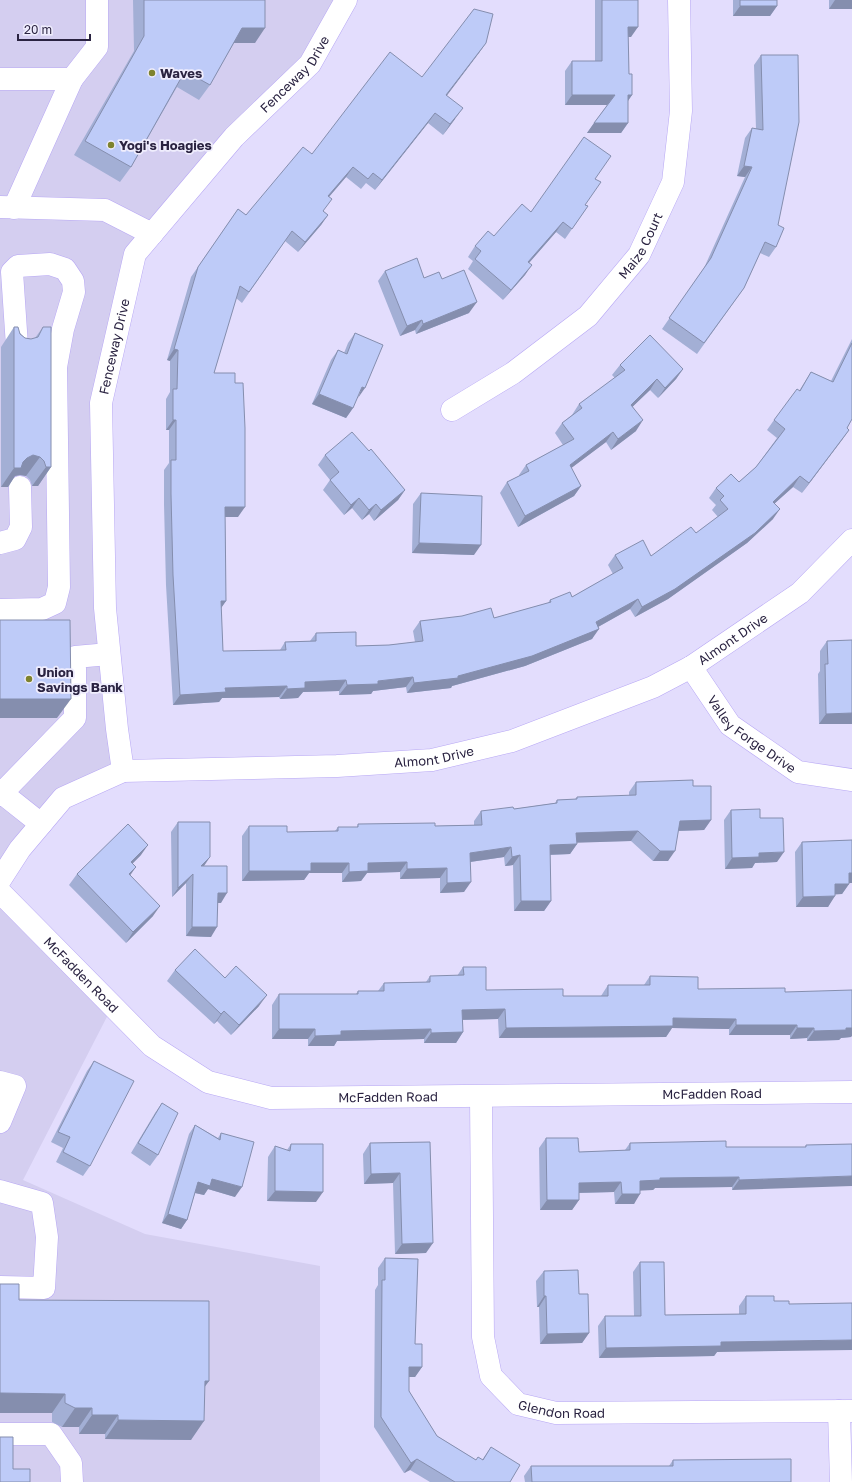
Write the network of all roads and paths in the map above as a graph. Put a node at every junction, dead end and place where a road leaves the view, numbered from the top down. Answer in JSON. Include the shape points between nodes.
{"nodes":[{"id":1,"x":97,"y":0,"type":"edge"},
{"id":2,"x":346,"y":0,"type":"edge"},
{"id":3,"x":680,"y":0,"type":"edge"},
{"id":4,"x":0,"y":79,"type":"edge"},
{"id":5,"x":72,"y":79,"type":"junction"},
{"id":6,"x":7,"y":208,"type":"edge"},
{"id":7,"x":152,"y":234,"type":"junction"},
{"id":8,"x":17,"y":346,"type":"edge"},
{"id":9,"x":452,"y":410,"type":"dead end"},
{"id":10,"x":20,"y":486,"type":"edge"},
{"id":11,"x":852,"y":540,"type":"edge"},
{"id":12,"x":0,"y":543,"type":"edge"},
{"id":13,"x":0,"y":610,"type":"edge"},
{"id":14,"x":109,"y":654,"type":"junction"},
{"id":15,"x":691,"y":667,"type":"junction"},
{"id":16,"x":123,"y":771,"type":"junction"},
{"id":17,"x":852,"y":780,"type":"edge"},
{"id":18,"x":1,"y":794,"type":"edge"},
{"id":19,"x":41,"y":824,"type":"junction"},
{"id":20,"x":0,"y":880,"type":"edge"},
{"id":21,"x":0,"y":892,"type":"edge"},
{"id":22,"x":0,"y":1082,"type":"edge"},
{"id":23,"x":852,"y":1092,"type":"edge"},
{"id":24,"x":481,"y":1097,"type":"junction"},
{"id":25,"x":0,"y":1122,"type":"edge"},
{"id":26,"x":0,"y":1191,"type":"edge"},
{"id":27,"x":0,"y":1287,"type":"edge"},
{"id":28,"x":846,"y":1411,"type":"edge"},
{"id":29,"x":0,"y":1434,"type":"edge"},
{"id":30,"x":72,"y":1482,"type":"edge"},
{"id":31,"x":841,"y":1482,"type":"edge"}],
"edges":[{"from":1,"to":5,"type":"street","via":[[97,47]]},
{"from":2,"to":7,"type":"street","name":"Fenceway Drive","via":[[310,64],[234,137]]},
{"from":3,"to":9,"type":"street","name":"Maize Court","via":[[681,111],[673,182],[639,255],[588,316],[513,373]]},
{"from":4,"to":5,"type":"street"},
{"from":5,"to":6,"type":"street"},
{"from":6,"to":7,"type":"street","via":[[105,210]]},
{"from":7,"to":14,"type":"street","name":"Fenceway Drive","via":[[135,254],[102,403],[105,608]]},
{"from":8,"to":13,"type":"street","via":[[12,272],[18,266],[50,264],[65,269],[73,281],[74,292],[63,329],[56,367],[59,587],[54,603],[42,609]]},
{"from":10,"to":12,"type":"street","via":[[21,527],[15,539]]},
{"from":11,"to":15,"type":"street","name":"Almont Drive","via":[[800,593]]},
{"from":14,"to":16,"type":"street","name":"Fenceway Drive"},
{"from":14,"to":18,"type":"street","via":[[75,657],[75,718]]},
{"from":15,"to":16,"type":"street","name":"Almont Drive","via":[[653,687],[512,741],[432,760],[337,766]]},
{"from":15,"to":17,"type":"street","name":"Valley Forge Drive","via":[[730,725],[798,772]]},
{"from":16,"to":19,"type":"street","name":"Almont Drive","via":[[63,798]]},
{"from":18,"to":19,"type":"street"},
{"from":19,"to":20,"type":"street","name":"Almont Drive","via":[[20,849]]},
{"from":21,"to":24,"type":"street","name":"McFadden Road","via":[[152,1046],[208,1082],[271,1098]]},
{"from":22,"to":25,"type":"street","via":[[15,1086]]},
{"from":23,"to":24,"type":"street","name":"McFadden Road"},
{"from":24,"to":28,"type":"street","name":"Glendon Road","via":[[483,1337],[491,1376],[518,1404],[556,1413]]},
{"from":26,"to":27,"type":"street","via":[[42,1203],[47,1237],[44,1288]]},
{"from":28,"to":31,"type":"street"},
{"from":29,"to":30,"type":"street","via":[[51,1434],[71,1463]]}]}
